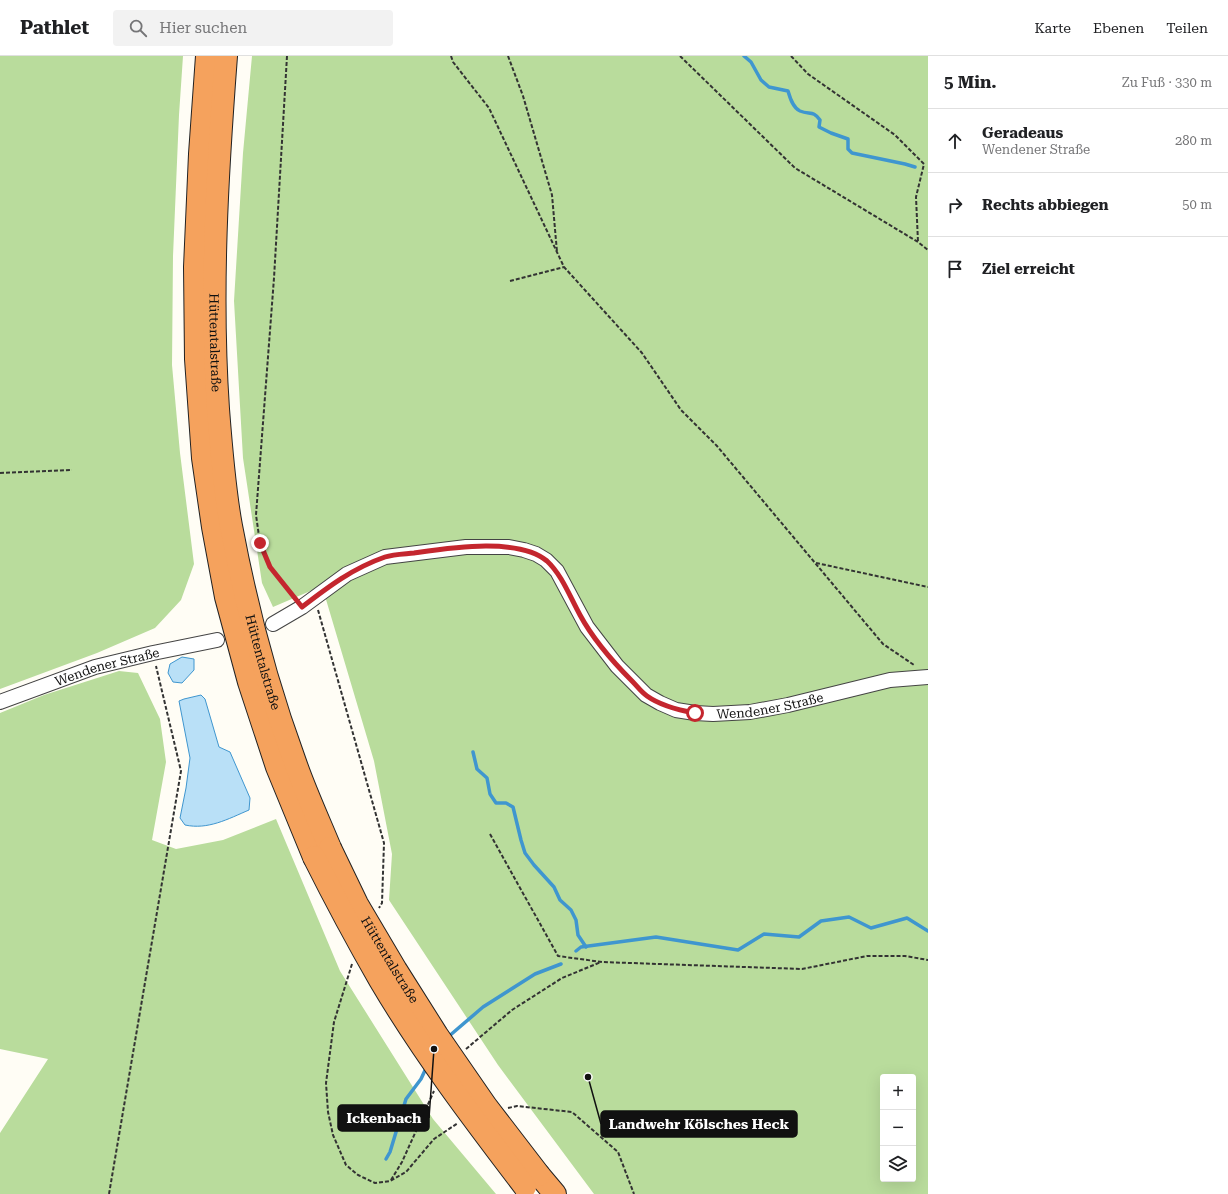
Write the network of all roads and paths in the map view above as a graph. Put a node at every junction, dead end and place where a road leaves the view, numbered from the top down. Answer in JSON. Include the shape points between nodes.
{"nodes":[{"id":1,"x":207,"y":56,"type":"edge"},
{"id":2,"x":226,"y":56,"type":"edge"},
{"id":3,"x":287,"y":56,"type":"edge"},
{"id":4,"x":451,"y":56,"type":"edge"},
{"id":5,"x":508,"y":56,"type":"edge"},
{"id":6,"x":680,"y":56,"type":"edge"},
{"id":7,"x":791,"y":56,"type":"edge"},
{"id":8,"x":918,"y":242,"type":"junction"},
{"id":9,"x":928,"y":250,"type":"edge"},
{"id":10,"x":557,"y":254,"type":"junction"},
{"id":11,"x":564,"y":267,"type":"junction"},
{"id":12,"x":510,"y":282,"type":"dead end"},
{"id":13,"x":72,"y":470,"type":"dead end"},
{"id":14,"x":0,"y":473,"type":"edge"},
{"id":15,"x":815,"y":563,"type":"junction"},
{"id":16,"x":928,"y":587,"type":"edge"},
{"id":17,"x":302,"y":607,"type":"junction"},
{"id":18,"x":273,"y":624,"type":"dead end"},
{"id":19,"x":217,"y":640,"type":"dead end"},
{"id":20,"x":153,"y":653,"type":"junction"},
{"id":21,"x":915,"y":666,"type":"dead end"},
{"id":22,"x":928,"y":677,"type":"edge"},
{"id":23,"x":0,"y":702,"type":"edge"},
{"id":24,"x":490,"y":834,"type":"dead end"},
{"id":25,"x":322,"y":853,"type":"junction"},
{"id":26,"x":928,"y":960,"type":"edge"},
{"id":27,"x":602,"y":962,"type":"junction"},
{"id":28,"x":466,"y":1050,"type":"dead end"},
{"id":29,"x":438,"y":1086,"type":"dead end"},
{"id":30,"x":390,"y":1181,"type":"dead end"},
{"id":31,"x":532,"y":1185,"type":"edge"},
{"id":32,"x":109,"y":1194,"type":"edge"},
{"id":33,"x":555,"y":1194,"type":"edge"}],
"edges":[{"from":1,"to":25,"type":"highway","name":"Hüttentalstraße","via":[[195,267],[196,359],[203,458],[226,597],[247,674],[278,767]]},
{"from":2,"to":25,"type":"highway","name":"Hüttentalstraße","via":[[218,158],[214,267],[215,358],[222,456],[231,525],[267,678]]},
{"from":3,"to":17,"type":"path","via":[[256,515],[260,543],[270,567]]},
{"from":4,"to":10,"type":"path","via":[[489,108]]},
{"from":5,"to":10,"type":"path","via":[[523,96],[552,195]]},
{"from":6,"to":8,"type":"path","via":[[795,168]]},
{"from":7,"to":8,"type":"path","via":[[808,74],[895,135],[924,164],[916,197]]},
{"from":8,"to":9,"type":"path"},
{"from":10,"to":11,"type":"path"},
{"from":11,"to":12,"type":"path"},
{"from":11,"to":15,"type":"path","via":[[642,353],[680,410],[717,446]]},
{"from":13,"to":14,"type":"path"},
{"from":15,"to":16,"type":"path"},
{"from":15,"to":21,"type":"path","via":[[883,644]]},
{"from":17,"to":18,"type":"street","name":"Wendener Straße"},
{"from":17,"to":22,"type":"street","name":"Wendener Straße","via":[[347,574],[385,557],[466,547],[509,547],[536,554],[546,560],[557,571],[587,627],[617,666],[646,695],[676,710],[713,714],[750,712],[890,680]]},
{"from":19,"to":20,"type":"street","name":"Wendener Straße"},
{"from":20,"to":23,"type":"street","name":"Wendener Straße","via":[[95,667]]},
{"from":20,"to":32,"type":"path","via":[[180,771]]},
{"from":24,"to":27,"type":"path","via":[[558,956]]},
{"from":25,"to":31,"type":"highway","name":"Hüttentalstraße","bridge":true,"via":[[361,910],[433,1028],[486,1106]]},
{"from":26,"to":27,"type":"path","via":[[905,956],[867,956],[802,969]]},
{"from":27,"to":28,"type":"path","via":[[562,978],[512,1010]]},
{"from":29,"to":30,"type":"path","via":[[402,1162]]},
{"from":31,"to":33,"type":"highway","name":"Hüttentalstraße"}]}
